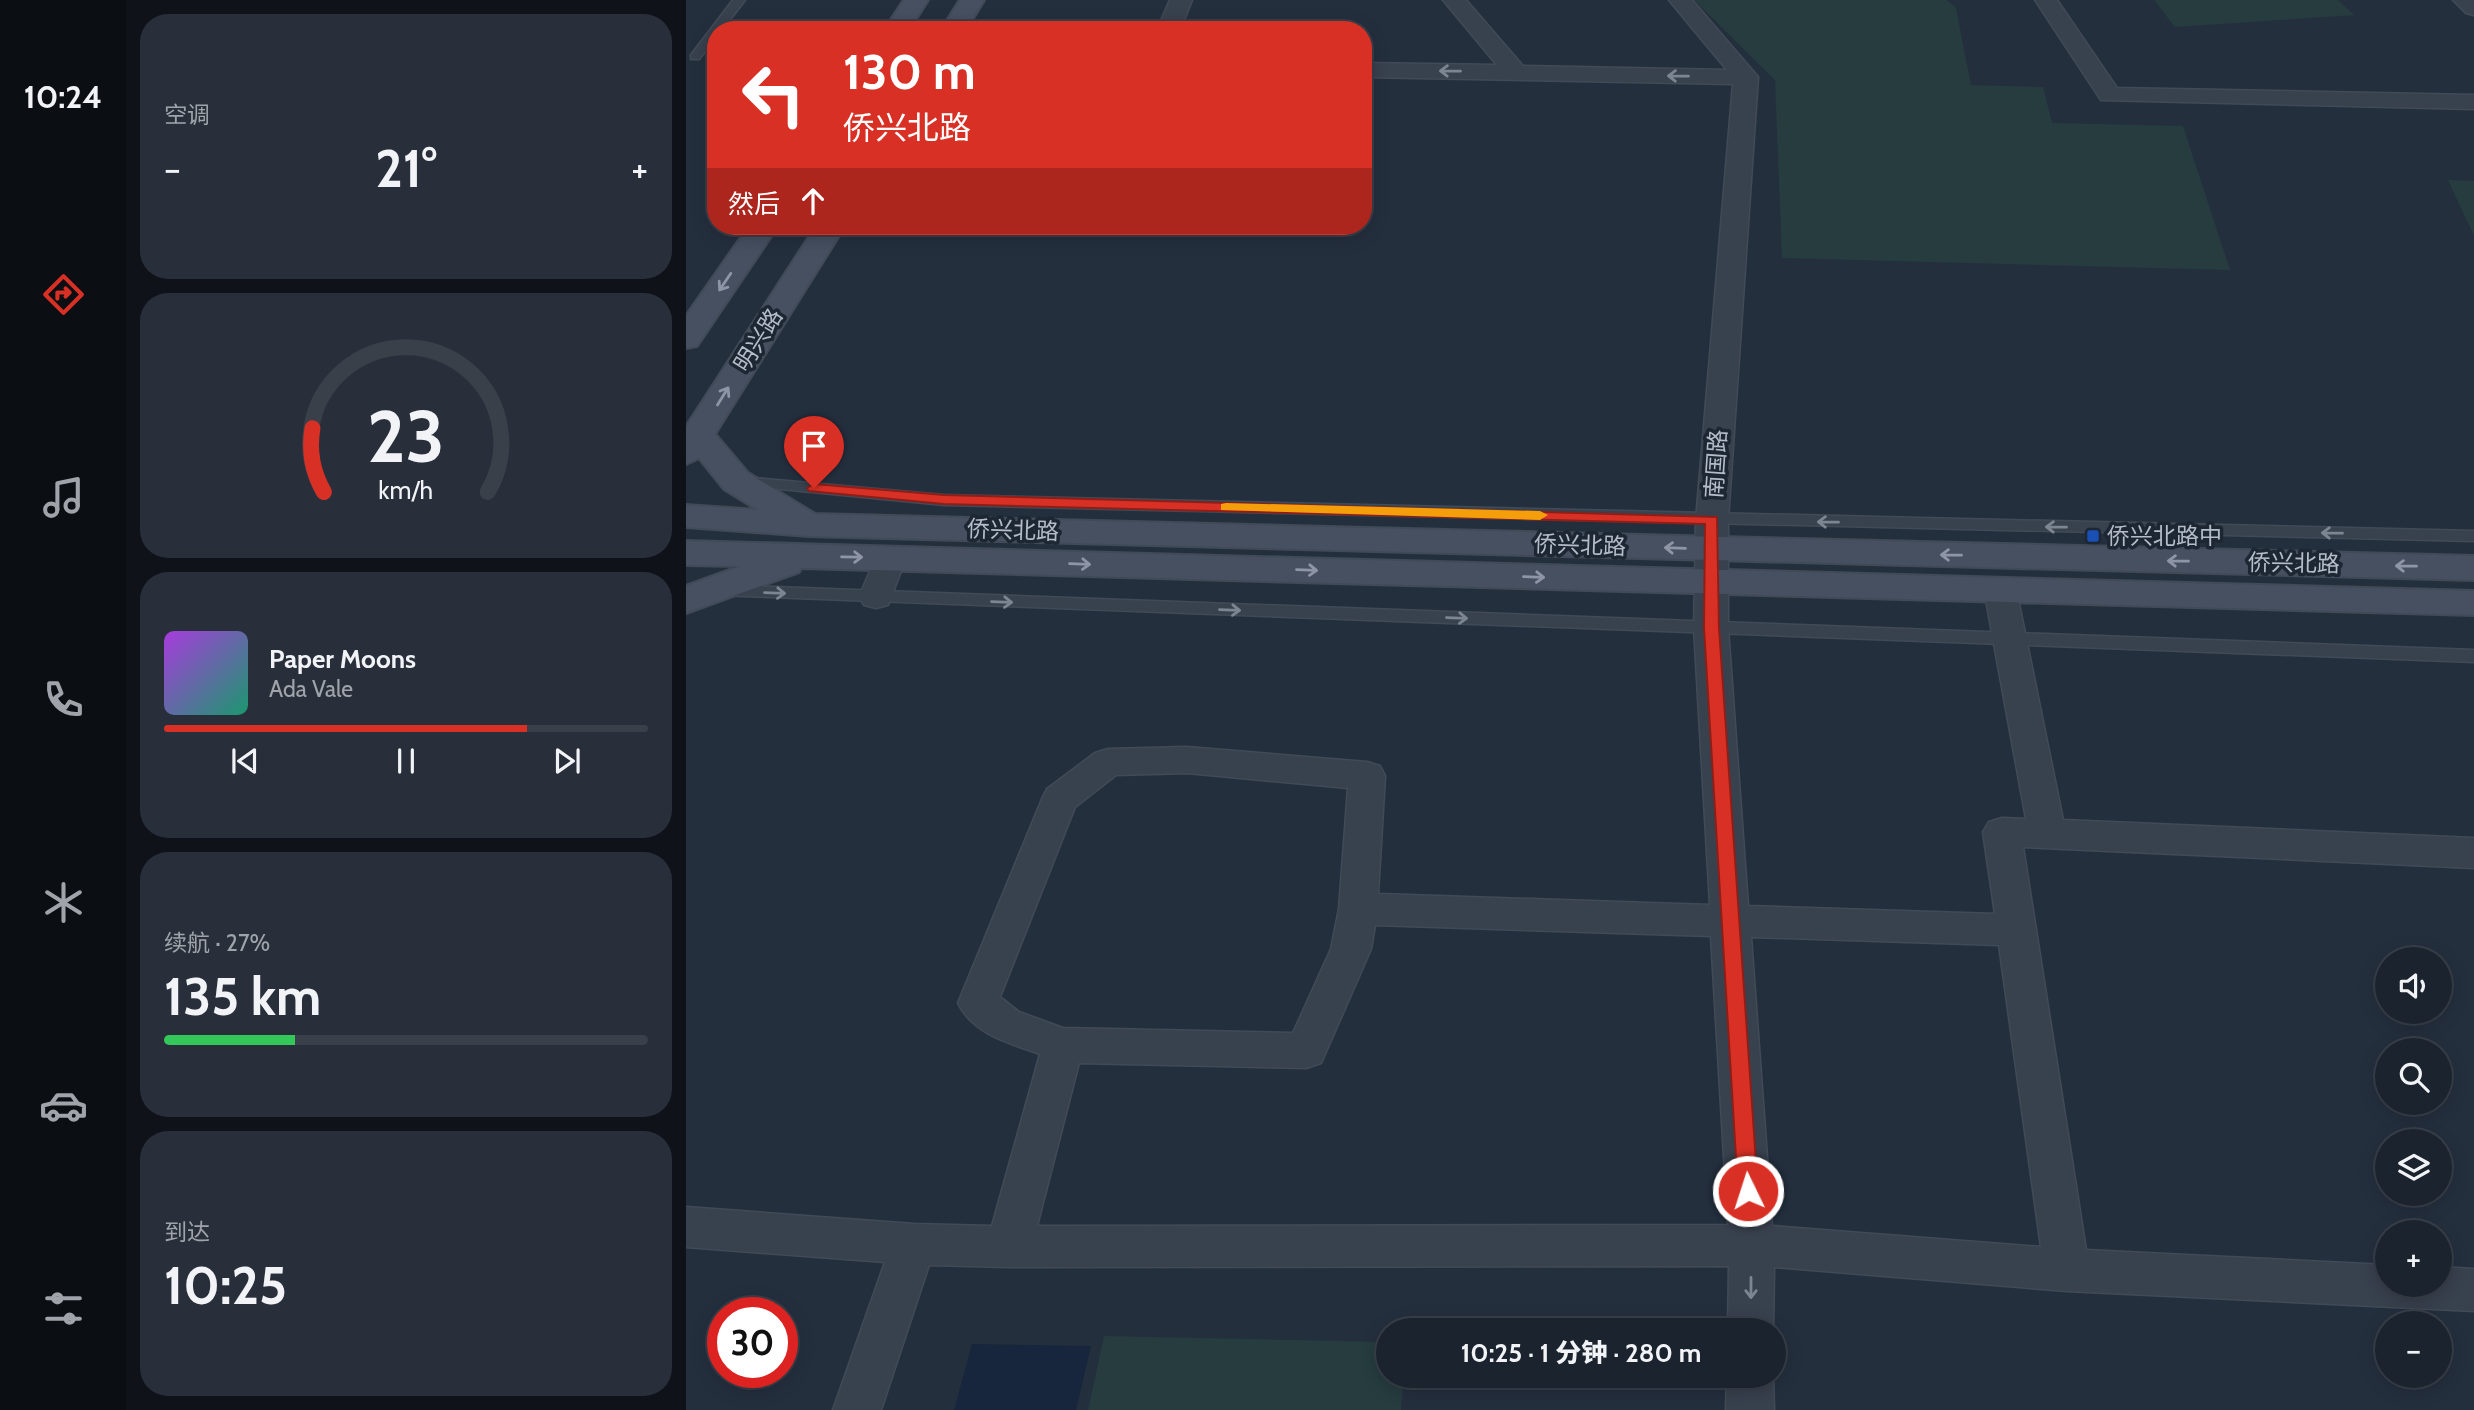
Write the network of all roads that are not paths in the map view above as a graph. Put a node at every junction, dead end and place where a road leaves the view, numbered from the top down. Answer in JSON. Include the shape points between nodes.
{"nodes":[{"id":1,"x":739,"y":0,"type":"edge"},
{"id":2,"x":916,"y":0,"type":"edge"},
{"id":3,"x":972,"y":0,"type":"edge"},
{"id":4,"x":1181,"y":0,"type":"edge"},
{"id":5,"x":1454,"y":0,"type":"edge"},
{"id":6,"x":1680,"y":0,"type":"edge"},
{"id":7,"x":2046,"y":0,"type":"edge"},
{"id":8,"x":2464,"y":0,"type":"edge"},
{"id":9,"x":2474,"y":8,"type":"edge"},
{"id":10,"x":723,"y":21,"type":"edge"},
{"id":11,"x":902,"y":21,"type":"edge"},
{"id":12,"x":959,"y":21,"type":"edge"},
{"id":13,"x":1172,"y":21,"type":"edge"},
{"id":14,"x":707,"y":42,"type":"edge"},
{"id":15,"x":686,"y":43,"type":"edge"},
{"id":16,"x":695,"y":57,"type":"junction"},
{"id":17,"x":707,"y":58,"type":"edge"},
{"id":18,"x":1372,"y":70,"type":"edge"},
{"id":19,"x":1516,"y":73,"type":"junction"},
{"id":20,"x":1746,"y":77,"type":"junction"},
{"id":21,"x":2474,"y":102,"type":"edge"},
{"id":22,"x":757,"y":235,"type":"edge"},
{"id":23,"x":824,"y":235,"type":"edge"},
{"id":24,"x":686,"y":339,"type":"edge"},
{"id":25,"x":692,"y":444,"type":"edge"},
{"id":26,"x":736,"y":481,"type":"junction"},
{"id":27,"x":686,"y":516,"type":"edge"},
{"id":28,"x":2474,"y":536,"type":"edge"},
{"id":29,"x":809,"y":540,"type":"junction"},
{"id":30,"x":1712,"y":550,"type":"junction"},
{"id":31,"x":686,"y":553,"type":"edge"},
{"id":32,"x":890,"y":558,"type":"junction"},
{"id":33,"x":2474,"y":568,"type":"edge"},
{"id":34,"x":2000,"y":589,"type":"junction"},
{"id":35,"x":696,"y":596,"type":"edge"},
{"id":36,"x":876,"y":597,"type":"junction"},
{"id":37,"x":2474,"y":603,"type":"edge"},
{"id":38,"x":1711,"y":628,"type":"junction"},
{"id":39,"x":2009,"y":638,"type":"junction"},
{"id":40,"x":2474,"y":656,"type":"edge"},
{"id":41,"x":2047,"y":834,"type":"junction"},
{"id":42,"x":2474,"y":853,"type":"edge"},
{"id":43,"x":1358,"y":909,"type":"junction"},
{"id":44,"x":1730,"y":921,"type":"junction"},
{"id":45,"x":2014,"y":930,"type":"junction"},
{"id":46,"x":1063,"y":1045,"type":"junction"},
{"id":47,"x":686,"y":1227,"type":"edge"},
{"id":48,"x":914,"y":1244,"type":"junction"},
{"id":49,"x":1751,"y":1245,"type":"junction"},
{"id":50,"x":1009,"y":1247,"type":"junction"},
{"id":51,"x":2067,"y":1270,"type":"junction"},
{"id":52,"x":2474,"y":1290,"type":"edge"},
{"id":53,"x":1751,"y":1318,"type":"edge"},
{"id":54,"x":1751,"y":1388,"type":"edge"},
{"id":55,"x":857,"y":1410,"type":"edge"},
{"id":56,"x":1750,"y":1410,"type":"edge"}],
"edges":[{"from":1,"to":10,"type":"lane"},
{"from":2,"to":11,"type":"main road"},
{"from":3,"to":12,"type":"main road"},
{"from":4,"to":13,"type":"street"},
{"from":5,"to":19,"type":"street"},
{"from":6,"to":20,"type":"street"},
{"from":7,"to":21,"type":"street","via":[[2110,95]]},
{"from":8,"to":9,"type":"street"},
{"from":14,"to":16,"type":"lane"},
{"from":15,"to":16,"type":"lane"},
{"from":16,"to":17,"type":"lane"},
{"from":19,"to":18,"type":"street","one_way":true},
{"from":20,"to":19,"type":"street","one_way":true},
{"from":20,"to":30,"type":"street","name":"南国路"},
{"from":22,"to":24,"type":"main road","one_way":true},
{"from":25,"to":23,"type":"main road","name":"明兴路","one_way":true},
{"from":25,"to":26,"type":"main road"},
{"from":26,"to":29,"type":"main road"},
{"from":26,"to":30,"type":"lane","name":"侨兴北路","via":[[944,500]]},
{"from":27,"to":29,"type":"main road","name":"侨兴北路"},
{"from":28,"to":30,"type":"lane","name":"侨兴北路","one_way":true},
{"from":30,"to":29,"type":"main road","name":"侨兴北路","one_way":true},
{"from":29,"to":31,"type":"main road","name":"侨兴北路"},
{"from":29,"to":32,"type":"main road","name":"侨兴北路","one_way":true},
{"from":29,"to":35,"type":"main road"},
{"from":32,"to":30,"type":"main road","name":"侨兴北路","one_way":true},
{"from":33,"to":30,"type":"main road","name":"侨兴北路","one_way":true},
{"from":30,"to":34,"type":"main road","name":"侨兴北路"},
{"from":30,"to":38,"type":"street","name":"南国路"},
{"from":32,"to":36,"type":"street"},
{"from":34,"to":37,"type":"main road","name":"侨兴北路"},
{"from":34,"to":39,"type":"street"},
{"from":35,"to":36,"type":"lane","one_way":true},
{"from":36,"to":38,"type":"lane","one_way":true},
{"from":38,"to":39,"type":"lane"},
{"from":38,"to":44,"type":"street","name":"南国路"},
{"from":39,"to":40,"type":"lane"},
{"from":39,"to":41,"type":"street"},
{"from":41,"to":42,"type":"street"},
{"from":41,"to":45,"type":"street","via":[[2002,832]]},
{"from":43,"to":44,"type":"street"},
{"from":43,"to":46,"type":"street","via":[[1351,948],[1306,1051]]},
{"from":43,"to":46,"type":"street","via":[[1367,776],[1187,760],[1108,762],[1060,799],[978,1003],[1005,1024]]},
{"from":44,"to":45,"type":"street"},
{"from":44,"to":49,"type":"street","name":"南国路"},
{"from":45,"to":51,"type":"street"},
{"from":46,"to":50,"type":"street"},
{"from":47,"to":48,"type":"street"},
{"from":48,"to":50,"type":"street"},
{"from":48,"to":55,"type":"street"},
{"from":49,"to":50,"type":"street"},
{"from":49,"to":51,"type":"street"},
{"from":49,"to":53,"type":"street","name":"南国路","one_way":true},
{"from":51,"to":52,"type":"street"},
{"from":54,"to":56,"type":"street"}]}
